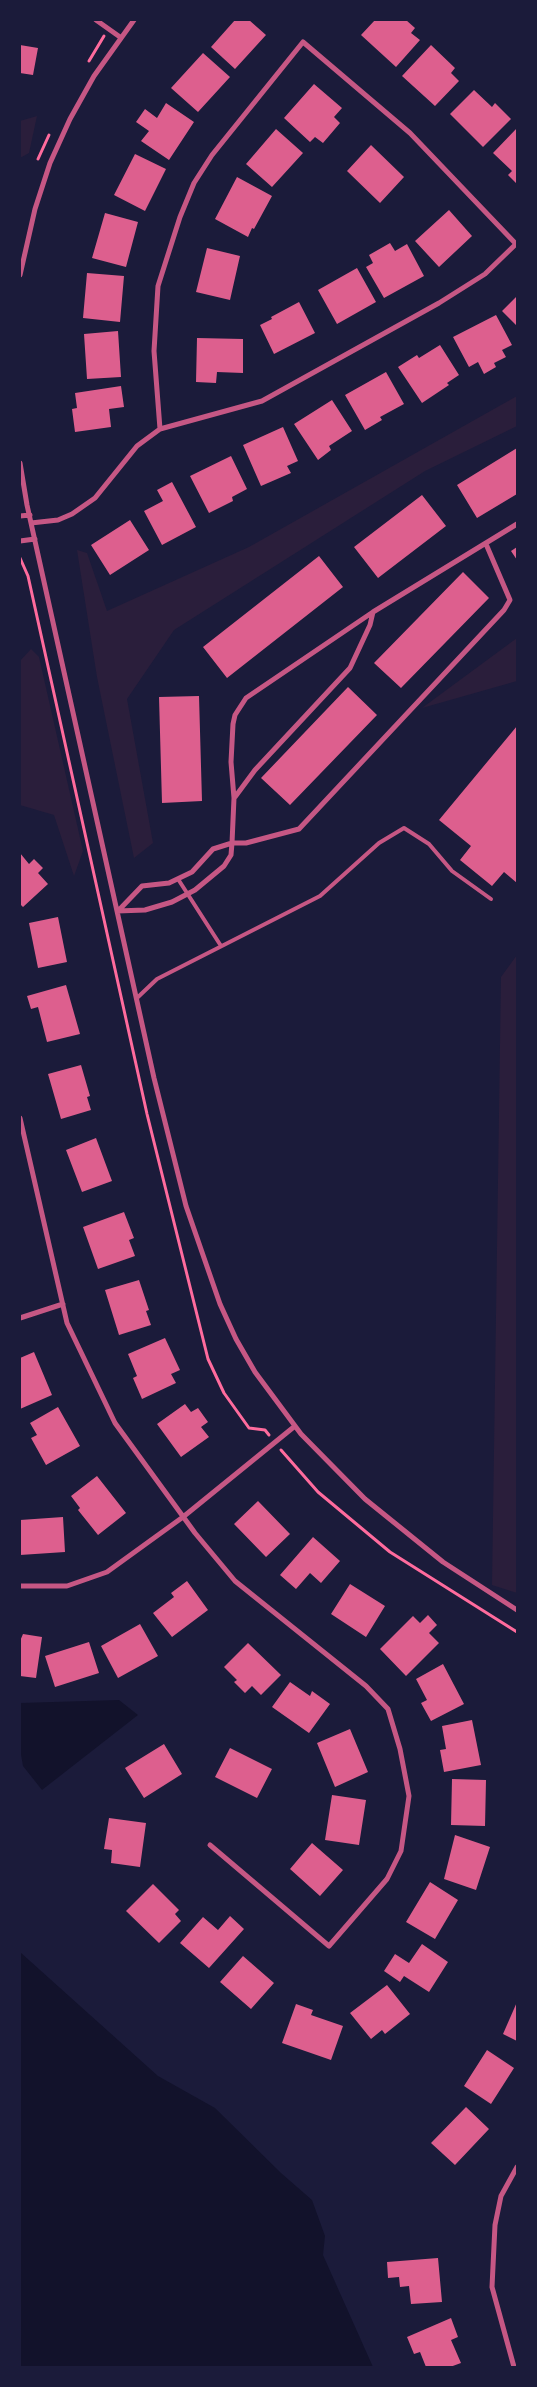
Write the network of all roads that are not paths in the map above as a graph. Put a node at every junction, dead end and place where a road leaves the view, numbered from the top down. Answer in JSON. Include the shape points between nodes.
{"nodes":[{"id":1,"x":96,"y":20,"type":"edge"},
{"id":2,"x":134,"y":20,"type":"edge"},
{"id":3,"x":120,"y":37,"type":"junction"},
{"id":4,"x":516,"y":244,"type":"edge"},
{"id":5,"x":20,"y":275,"type":"edge"},
{"id":6,"x":160,"y":428,"type":"junction"},
{"id":7,"x":20,"y":463,"type":"edge"},
{"id":8,"x":30,"y":515,"type":"junction"},
{"id":9,"x":20,"y":516,"type":"edge"},
{"id":10,"x":31,"y":523,"type":"junction"},
{"id":11,"x":517,"y":524,"type":"edge"},
{"id":12,"x":35,"y":539,"type":"junction"},
{"id":13,"x":20,"y":541,"type":"edge"},
{"id":14,"x":486,"y":544,"type":"junction"},
{"id":15,"x":373,"y":612,"type":"junction"},
{"id":16,"x":234,"y":798,"type":"junction"},
{"id":17,"x":232,"y":843,"type":"junction"},
{"id":18,"x":178,"y":879,"type":"junction"},
{"id":19,"x":187,"y":894,"type":"junction"},
{"id":20,"x":491,"y":899,"type":"dead end"},
{"id":21,"x":117,"y":911,"type":"junction"},
{"id":22,"x":221,"y":946,"type":"junction"},
{"id":23,"x":137,"y":998,"type":"junction"},
{"id":24,"x":20,"y":1118,"type":"edge"},
{"id":25,"x":63,"y":1304,"type":"junction"},
{"id":26,"x":20,"y":1318,"type":"edge"},
{"id":27,"x":295,"y":1426,"type":"junction"},
{"id":28,"x":183,"y":1516,"type":"junction"},
{"id":29,"x":20,"y":1586,"type":"edge"},
{"id":30,"x":517,"y":1610,"type":"edge"},
{"id":31,"x":210,"y":1845,"type":"dead end"},
{"id":32,"x":517,"y":2167,"type":"edge"},
{"id":33,"x":514,"y":2367,"type":"edge"}],
"edges":[{"from":1,"to":3,"type":"street"},
{"from":2,"to":3,"type":"street"},
{"from":3,"to":5,"type":"street","via":[[84,94],[50,164],[35,209]]},
{"from":4,"to":6,"type":"street","via":[[485,274],[439,303],[262,401]]},
{"from":4,"to":6,"type":"street","via":[[410,133],[303,42],[212,155],[194,183],[180,217],[158,286],[154,351]]},
{"from":6,"to":10,"type":"street","via":[[137,446],[95,498],[58,520]]},
{"from":7,"to":8,"type":"street"},
{"from":8,"to":9,"type":"street"},
{"from":8,"to":10,"type":"street"},
{"from":10,"to":12,"type":"street"},
{"from":11,"to":14,"type":"street"},
{"from":12,"to":13,"type":"street"},
{"from":12,"to":21,"type":"street"},
{"from":14,"to":15,"type":"street"},
{"from":14,"to":17,"type":"street","via":[[510,600],[504,610],[299,829],[246,844]]},
{"from":15,"to":16,"type":"street","via":[[350,668],[254,770]]},
{"from":15,"to":16,"type":"street","via":[[241,704],[233,724],[231,762]]},
{"from":16,"to":17,"type":"street"},
{"from":17,"to":18,"type":"street","via":[[214,849],[192,872]]},
{"from":17,"to":19,"type":"street","via":[[231,855],[224,866]]},
{"from":18,"to":19,"type":"lane"},
{"from":18,"to":21,"type":"street","via":[[142,886]]},
{"from":19,"to":21,"type":"street","via":[[145,910]]},
{"from":19,"to":22,"type":"lane"},
{"from":20,"to":22,"type":"lane","via":[[452,871],[429,844],[404,828],[379,844],[320,896]]},
{"from":21,"to":23,"type":"street"},
{"from":22,"to":23,"type":"lane","via":[[158,979]]},
{"from":23,"to":27,"type":"street","via":[[186,1206],[220,1304],[255,1372]]},
{"from":24,"to":25,"type":"street"},
{"from":25,"to":26,"type":"street"},
{"from":25,"to":28,"type":"street","via":[[67,1323],[115,1423]]},
{"from":27,"to":28,"type":"street"},
{"from":27,"to":30,"type":"street","via":[[365,1498],[443,1562]]},
{"from":28,"to":29,"type":"street","via":[[106,1572],[67,1586]]},
{"from":28,"to":31,"type":"street","via":[[235,1581],[366,1686],[388,1709],[410,1796],[401,1851],[387,1879],[329,1946]]},
{"from":32,"to":33,"type":"street","via":[[501,2196],[495,2225],[492,2287]]}]}
